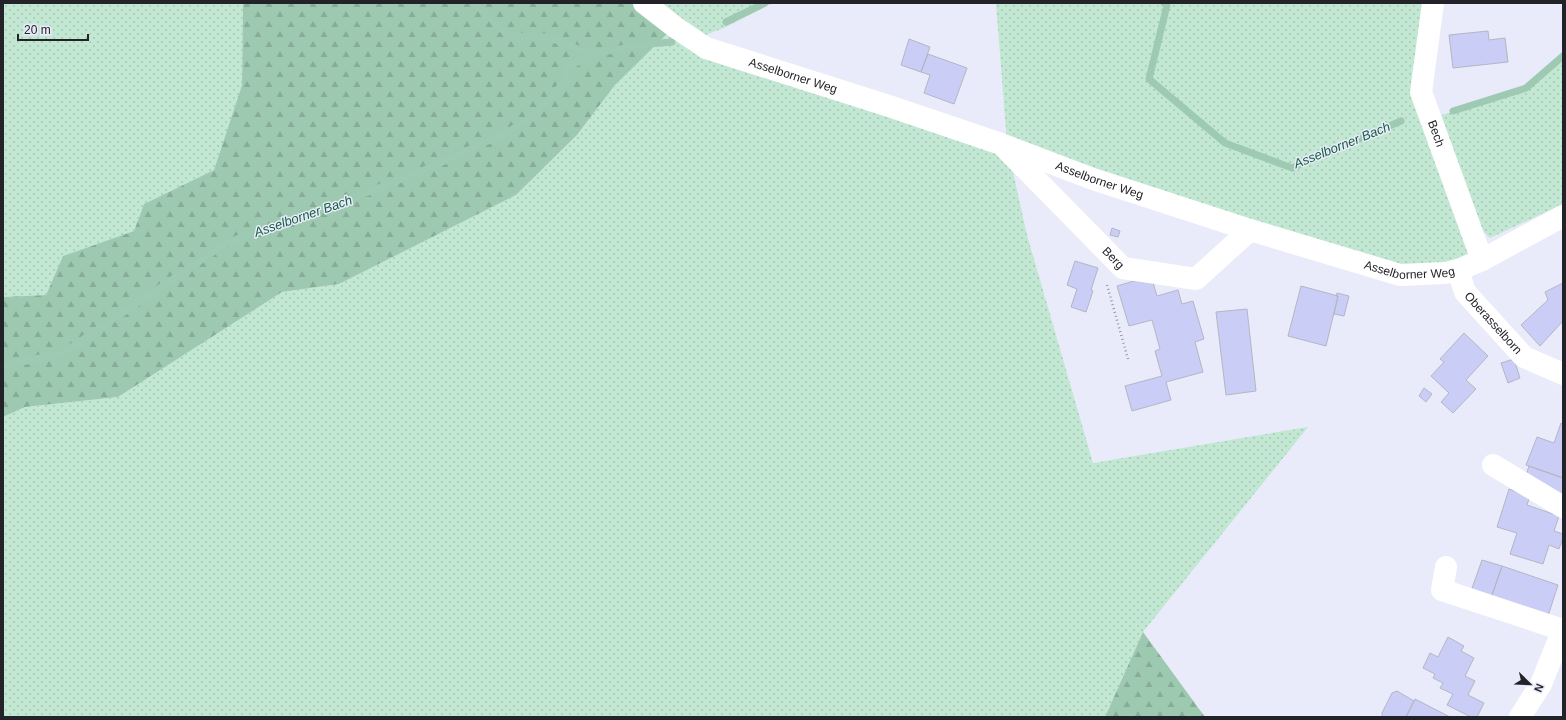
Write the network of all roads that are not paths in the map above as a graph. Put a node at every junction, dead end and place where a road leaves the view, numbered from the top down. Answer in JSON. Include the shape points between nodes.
{"nodes":[{"id":1,"x":644,"y":3,"type":"edge"},
{"id":2,"x":1433,"y":3,"type":"edge"},
{"id":3,"x":1001,"y":144,"type":"junction"},
{"id":4,"x":1563,"y":216,"type":"edge"},
{"id":5,"x":1250,"y":230,"type":"junction"},
{"id":6,"x":1482,"y":260,"type":"junction"},
{"id":7,"x":1458,"y":270,"type":"junction"},
{"id":8,"x":1563,"y":374,"type":"edge"},
{"id":9,"x":1493,"y":465,"type":"dead end"},
{"id":10,"x":1563,"y":507,"type":"edge"},
{"id":11,"x":1446,"y":567,"type":"dead end"},
{"id":12,"x":1563,"y":630,"type":"edge"},
{"id":13,"x":1520,"y":717,"type":"edge"}],
"edges":[{"from":1,"to":3,"type":"street","name":"Asselborner Weg","via":[[706,48]]},
{"from":2,"to":6,"type":"street","name":"Bech","via":[[1422,92]]},
{"from":3,"to":5,"type":"street","name":"Asselborner Weg","via":[[1093,179]]},
{"from":3,"to":5,"type":"street","name":"Berg","via":[[1123,268],[1196,280]]},
{"from":4,"to":6,"type":"street","name":"Asselborner Weg"},
{"from":5,"to":7,"type":"street","name":"Asselborner Weg","via":[[1400,275]]},
{"from":6,"to":7,"type":"street","name":"Asselborner Weg"},
{"from":7,"to":8,"type":"street","name":"Oberasselborn","via":[[1465,292],[1524,356]]},
{"from":9,"to":10,"type":"street"},
{"from":11,"to":12,"type":"street","via":[[1442,590]]},
{"from":12,"to":13,"type":"street","via":[[1541,684]]}]}
